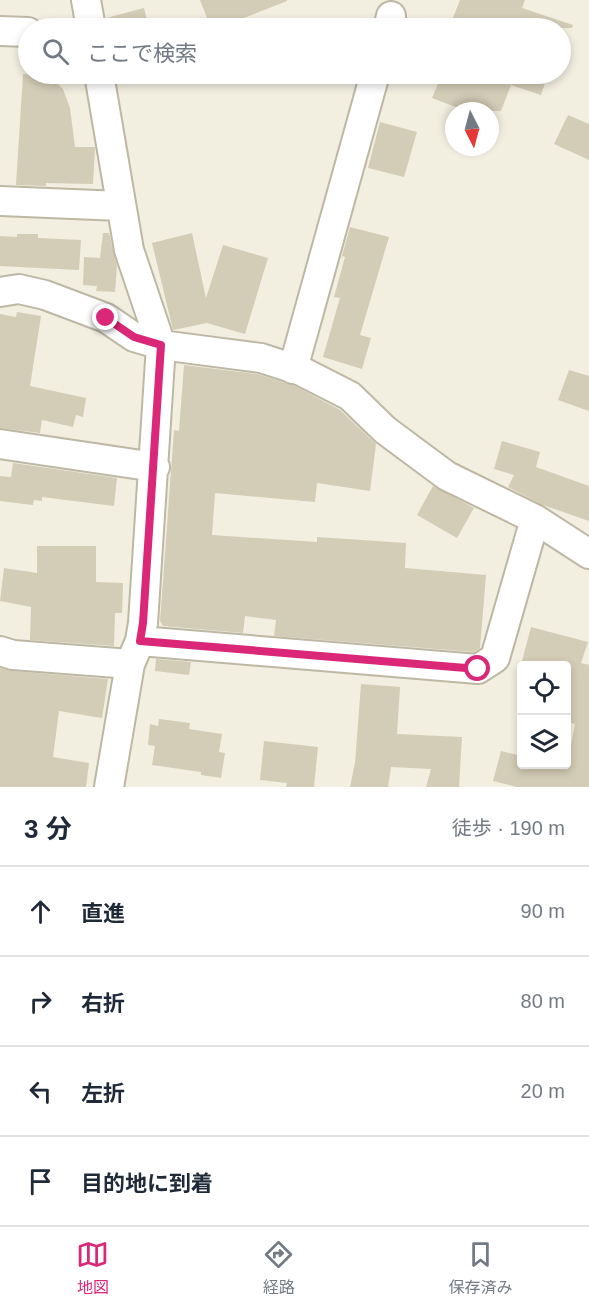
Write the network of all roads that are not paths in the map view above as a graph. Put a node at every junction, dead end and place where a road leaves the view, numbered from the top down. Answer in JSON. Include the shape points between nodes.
{"nodes":[{"id":1,"x":86,"y":0,"type":"edge"},
{"id":2,"x":90,"y":18,"type":"edge"},
{"id":3,"x":0,"y":31,"type":"edge"},
{"id":4,"x":18,"y":32,"type":"edge"},
{"id":5,"x":101,"y":84,"type":"edge"},
{"id":6,"x":372,"y":84,"type":"edge"},
{"id":7,"x":0,"y":201,"type":"edge"},
{"id":8,"x":121,"y":206,"type":"junction"},
{"id":9,"x":0,"y":292,"type":"edge"},
{"id":10,"x":161,"y":345,"type":"junction"},
{"id":11,"x":293,"y":369,"type":"junction"},
{"id":12,"x":0,"y":444,"type":"edge"},
{"id":13,"x":154,"y":468,"type":"junction"},
{"id":14,"x":535,"y":519,"type":"junction"},
{"id":15,"x":589,"y":554,"type":"edge"},
{"id":16,"x":0,"y":651,"type":"edge"},
{"id":17,"x":135,"y":652,"type":"junction"},
{"id":18,"x":109,"y":787,"type":"edge"}],
"edges":[{"from":1,"to":2,"type":"street"},
{"from":3,"to":4,"type":"street"},
{"from":5,"to":8,"type":"street"},
{"from":6,"to":11,"type":"street"},
{"from":7,"to":8,"type":"street"},
{"from":8,"to":10,"type":"street","via":[[129,250]]},
{"from":9,"to":10,"type":"street","via":[[19,289],[45,295],[106,318],[134,337]]},
{"from":10,"to":11,"type":"street","via":[[261,358]]},
{"from":10,"to":13,"type":"street"},
{"from":11,"to":14,"type":"street","via":[[350,396],[385,430],[447,476]]},
{"from":12,"to":13,"type":"street"},
{"from":13,"to":17,"type":"street","via":[[143,623]]},
{"from":14,"to":15,"type":"street"},
{"from":14,"to":17,"type":"street","via":[[495,658],[478,669]]},
{"from":16,"to":17,"type":"street","via":[[13,655]]},
{"from":17,"to":18,"type":"street"}]}
